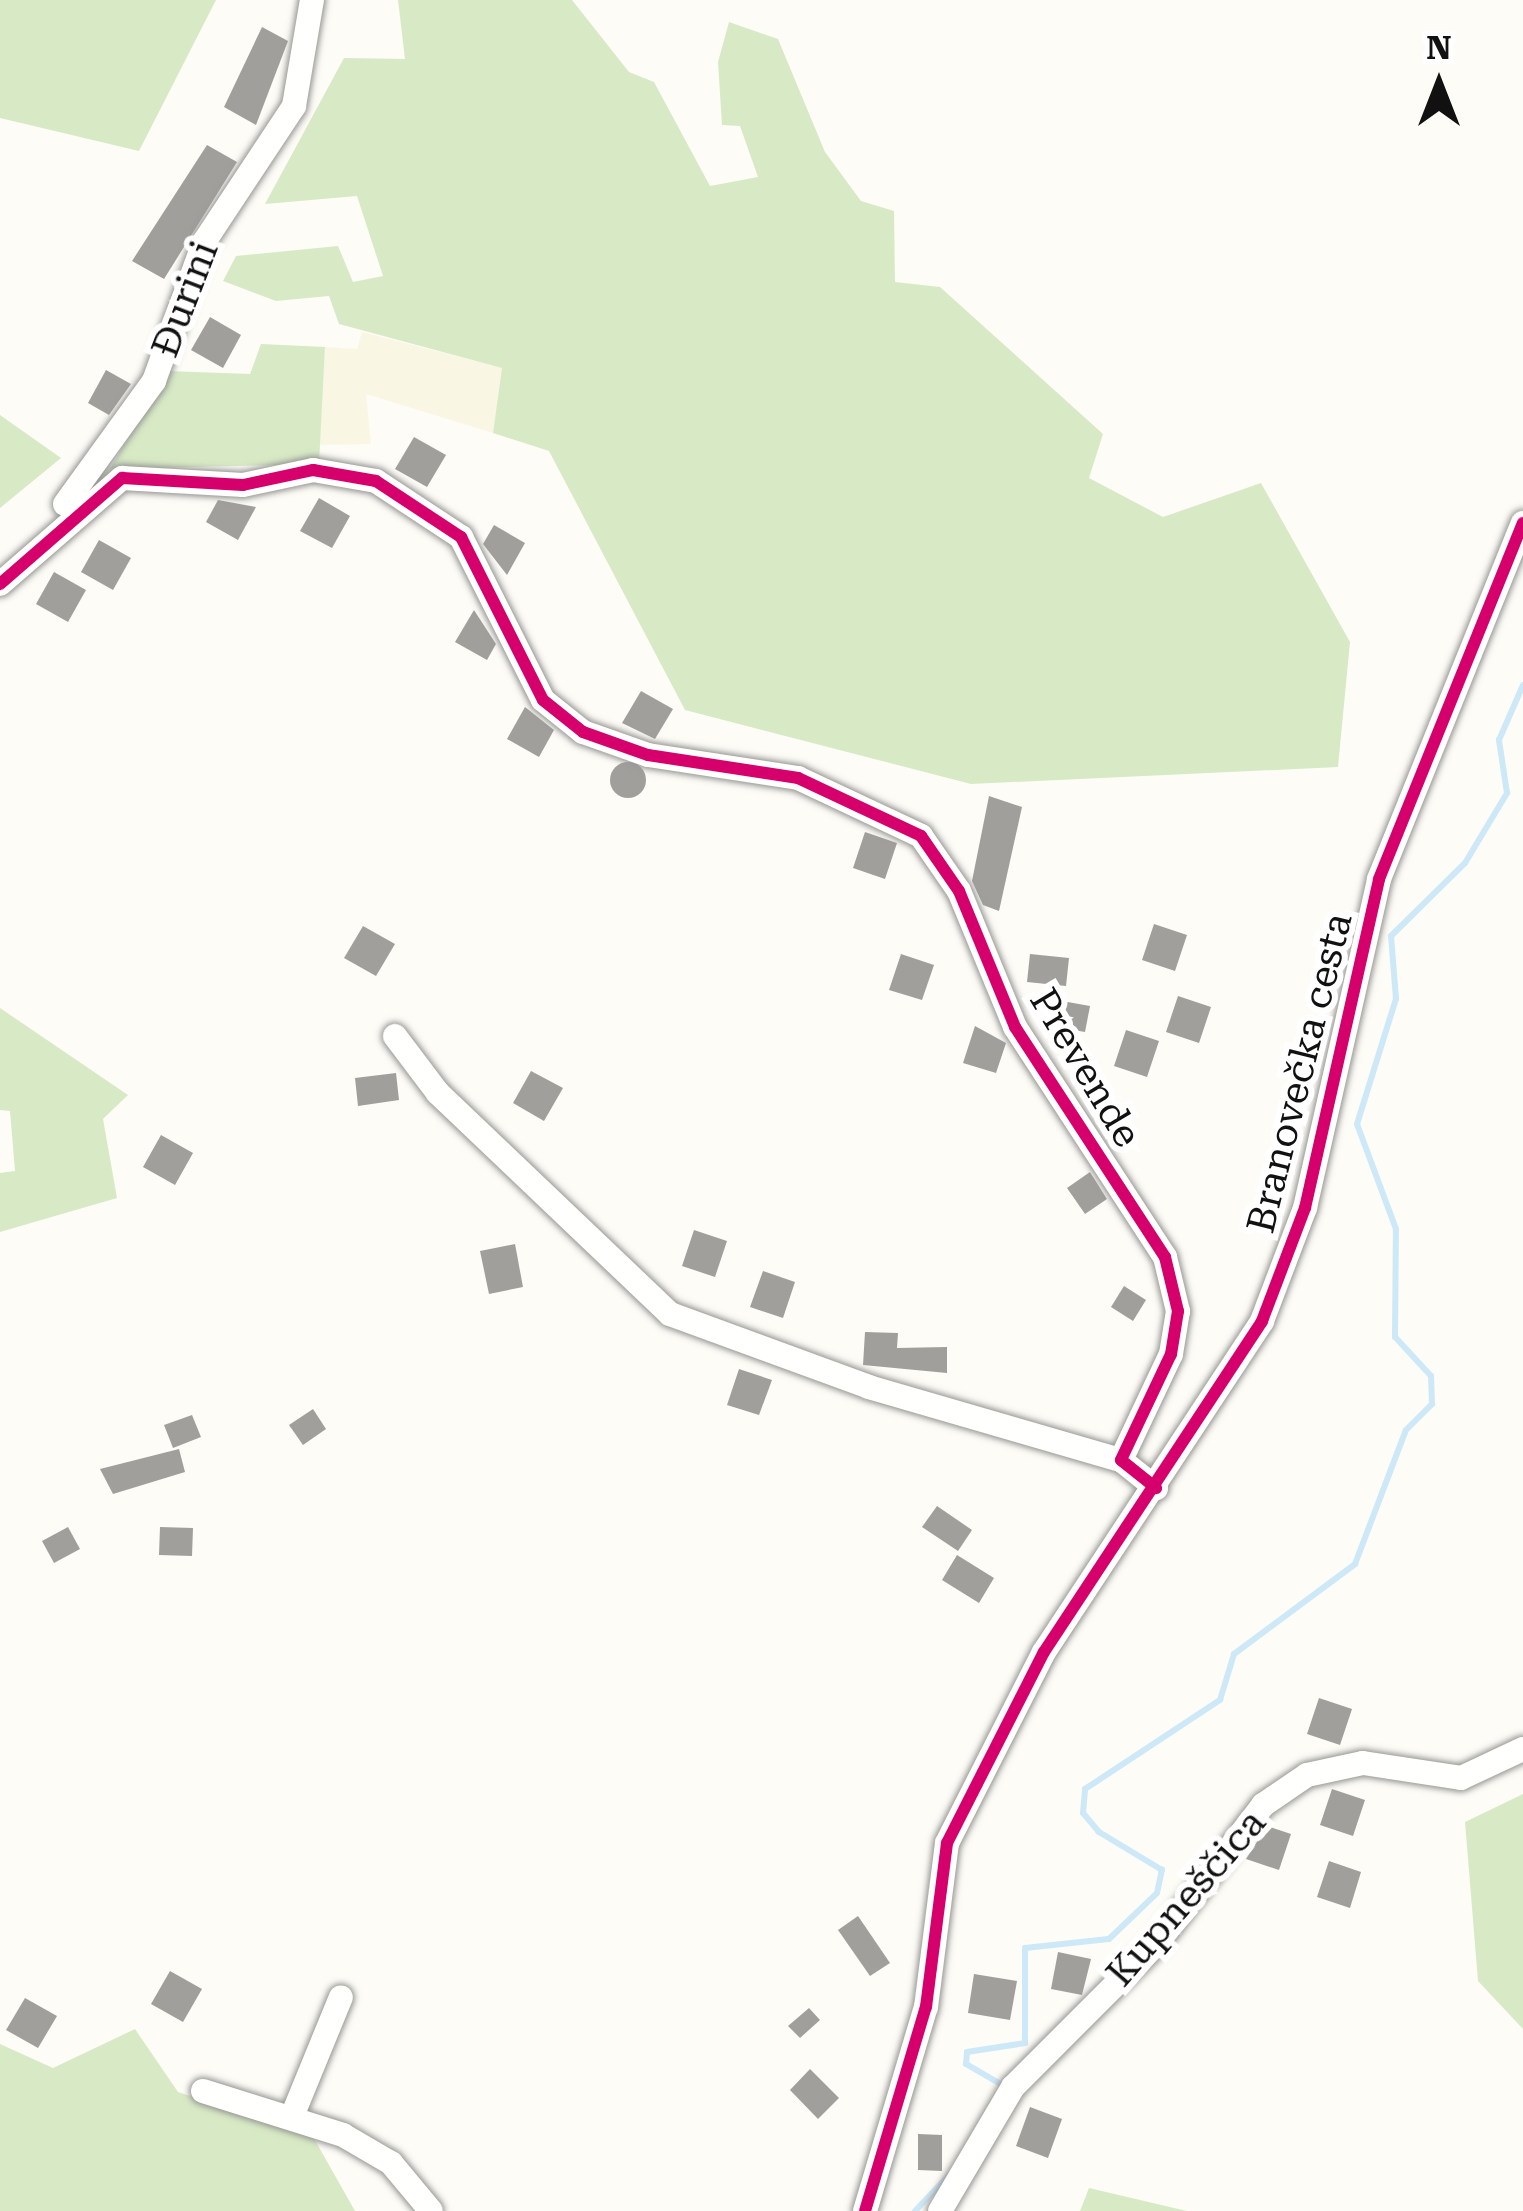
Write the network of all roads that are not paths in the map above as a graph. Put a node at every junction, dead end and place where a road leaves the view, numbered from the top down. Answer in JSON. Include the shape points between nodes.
{"nodes":[{"id":1,"x":312,"y":0,"type":"edge"},
{"id":2,"x":1523,"y":523,"type":"edge"},
{"id":3,"x":0,"y":570,"type":"edge"},
{"id":4,"x":0,"y":584,"type":"edge"},
{"id":5,"x":395,"y":1036,"type":"dead end"},
{"id":6,"x":1121,"y":1460,"type":"junction"},
{"id":7,"x":1156,"y":1488,"type":"junction"},
{"id":8,"x":1523,"y":1749,"type":"edge"},
{"id":9,"x":340,"y":1997,"type":"dead end"},
{"id":10,"x":203,"y":2091,"type":"dead end"},
{"id":11,"x":293,"y":2114,"type":"junction"},
{"id":12,"x":431,"y":2211,"type":"edge"},
{"id":13,"x":865,"y":2211,"type":"edge"},
{"id":14,"x":940,"y":2211,"type":"edge"}],
"edges":[{"from":1,"to":3,"type":"street","name":"Đurini","via":[[294,106],[204,242],[154,381],[119,439]]},
{"from":2,"to":7,"type":"street","name":"Branovečka cesta","via":[[1379,878],[1305,1208],[1237,1368]]},
{"from":4,"to":6,"type":"street","name":"Prevende","via":[[122,478],[243,485],[313,470],[376,482],[461,537],[544,700],[583,732],[648,754],[798,778],[921,836],[959,891],[1015,1027],[1165,1257],[1178,1311],[1171,1354]]},
{"from":5,"to":6,"type":"street","via":[[438,1093],[670,1314],[869,1388]]},
{"from":6,"to":7,"type":"street"},
{"from":7,"to":13,"type":"street","name":"Branovečka cesta","via":[[1044,1652],[955,1823],[926,2007]]},
{"from":8,"to":14,"type":"street","name":"Kupneščica","via":[[1461,1778],[1364,1763],[1306,1774],[1263,1805],[1158,1942],[1013,2087]]},
{"from":9,"to":11,"type":"street"},
{"from":10,"to":11,"type":"street"},
{"from":11,"to":12,"type":"street","via":[[391,2163]]}]}
